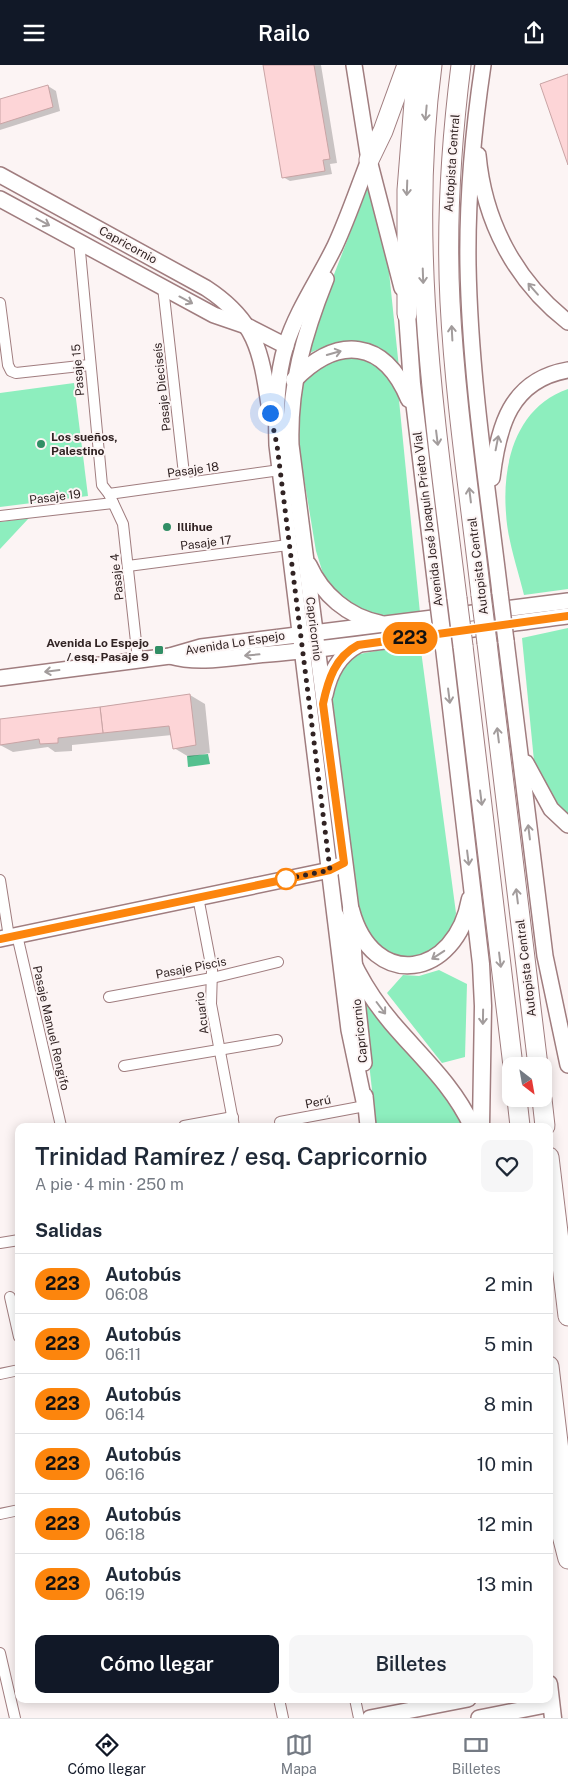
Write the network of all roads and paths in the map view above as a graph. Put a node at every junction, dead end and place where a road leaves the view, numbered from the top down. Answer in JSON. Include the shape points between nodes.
{"nodes":[{"id":1,"x":354,"y":65,"type":"edge"},
{"id":2,"x":407,"y":65,"type":"edge"},
{"id":3,"x":417,"y":65,"type":"edge"},
{"id":4,"x":432,"y":65,"type":"edge"},
{"id":5,"x":461,"y":65,"type":"edge"},
{"id":6,"x":483,"y":65,"type":"edge"},
{"id":7,"x":476,"y":111,"type":"junction"},
{"id":8,"x":369,"y":160,"type":"junction"},
{"id":9,"x":2,"y":177,"type":"edge"},
{"id":10,"x":0,"y":199,"type":"edge"},
{"id":11,"x":78,"y":241,"type":"junction"},
{"id":12,"x":335,"y":246,"type":"junction"},
{"id":13,"x":163,"y":287,"type":"junction"},
{"id":14,"x":0,"y":303,"type":"edge"},
{"id":15,"x":407,"y":314,"type":"junction"},
{"id":16,"x":568,"y":323,"type":"edge"},
{"id":17,"x":248,"y":327,"type":"junction"},
{"id":18,"x":306,"y":331,"type":"junction"},
{"id":19,"x":286,"y":346,"type":"junction"},
{"id":20,"x":89,"y":365,"type":"junction"},
{"id":21,"x":568,"y":370,"type":"edge"},
{"id":22,"x":294,"y":380,"type":"junction"},
{"id":23,"x":415,"y":417,"type":"junction"},
{"id":24,"x":277,"y":445,"type":"junction"},
{"id":25,"x":280,"y":470,"type":"junction"},
{"id":26,"x":185,"y":483,"type":"junction"},
{"id":27,"x":111,"y":498,"type":"junction"},
{"id":28,"x":490,"y":509,"type":"junction"},
{"id":29,"x":0,"y":516,"type":"edge"},
{"id":30,"x":288,"y":545,"type":"junction"},
{"id":31,"x":304,"y":555,"type":"junction"},
{"id":32,"x":128,"y":566,"type":"junction"},
{"id":33,"x":491,"y":594,"type":"junction"},
{"id":34,"x":568,"y":601,"type":"edge"},
{"id":35,"x":568,"y":616,"type":"edge"},
{"id":36,"x":388,"y":625,"type":"junction"},
{"id":37,"x":306,"y":633,"type":"junction"},
{"id":38,"x":358,"y":645,"type":"junction"},
{"id":39,"x":316,"y":649,"type":"junction"},
{"id":40,"x":301,"y":651,"type":"junction"},
{"id":41,"x":170,"y":655,"type":"junction"},
{"id":42,"x":138,"y":659,"type":"junction"},
{"id":43,"x":0,"y":678,"type":"edge"},
{"id":44,"x":323,"y":704,"type":"junction"},
{"id":45,"x":519,"y":746,"type":"junction"},
{"id":46,"x":568,"y":825,"type":"edge"},
{"id":47,"x":344,"y":863,"type":"junction"},
{"id":48,"x":330,"y":870,"type":"junction"},
{"id":49,"x":0,"y":880,"type":"edge"},
{"id":50,"x":471,"y":882,"type":"junction"},
{"id":51,"x":198,"y":897,"type":"junction"},
{"id":52,"x":343,"y":913,"type":"junction"},
{"id":53,"x":8,"y":937,"type":"edge"},
{"id":54,"x":278,"y":962,"type":"dead end"},
{"id":55,"x":354,"y":968,"type":"junction"},
{"id":56,"x":212,"y":978,"type":"junction"},
{"id":57,"x":109,"y":997,"type":"dead end"},
{"id":58,"x":277,"y":1040,"type":"dead end"},
{"id":59,"x":220,"y":1050,"type":"junction"},
{"id":60,"x":512,"y":1057,"type":"edge"},
{"id":61,"x":537,"y":1057,"type":"edge"},
{"id":62,"x":568,"y":1065,"type":"edge"},
{"id":63,"x":124,"y":1066,"type":"dead end"},
{"id":64,"x":366,"y":1106,"type":"junction"},
{"id":65,"x":518,"y":1107,"type":"edge"},
{"id":66,"x":543,"y":1107,"type":"edge"},
{"id":67,"x":234,"y":1122,"type":"edge"},
{"id":68,"x":60,"y":1123,"type":"edge"},
{"id":69,"x":222,"y":1123,"type":"edge"},
{"id":70,"x":280,"y":1123,"type":"edge"},
{"id":71,"x":368,"y":1123,"type":"edge"},
{"id":72,"x":470,"y":1123,"type":"edge"},
{"id":73,"x":481,"y":1123,"type":"edge"},
{"id":74,"x":520,"y":1123,"type":"edge"},
{"id":75,"x":545,"y":1123,"type":"edge"},
{"id":76,"x":553,"y":1190,"type":"edge"},
{"id":77,"x":15,"y":1240,"type":"edge"},
{"id":78,"x":0,"y":1243,"type":"edge"},
{"id":79,"x":10,"y":1297,"type":"dead end"},
{"id":80,"x":568,"y":1316,"type":"edge"},
{"id":81,"x":15,"y":1319,"type":"edge"},
{"id":82,"x":15,"y":1371,"type":"edge"},
{"id":83,"x":0,"y":1374,"type":"edge"},
{"id":84,"x":553,"y":1400,"type":"edge"},
{"id":85,"x":553,"y":1501,"type":"edge"},
{"id":86,"x":15,"y":1511,"type":"edge"},
{"id":87,"x":0,"y":1514,"type":"edge"},
{"id":88,"x":568,"y":1527,"type":"edge"},
{"id":89,"x":568,"y":1559,"type":"edge"},
{"id":90,"x":0,"y":1653,"type":"edge"},
{"id":91,"x":280,"y":1703,"type":"edge"},
{"id":92,"x":356,"y":1703,"type":"edge"},
{"id":93,"x":454,"y":1703,"type":"edge"},
{"id":94,"x":439,"y":1707,"type":"edge"},
{"id":95,"x":552,"y":1711,"type":"edge"},
{"id":96,"x":15,"y":1718,"type":"edge"},
{"id":97,"x":283,"y":1718,"type":"edge"},
{"id":98,"x":359,"y":1718,"type":"edge"},
{"id":99,"x":370,"y":1718,"type":"edge"},
{"id":100,"x":479,"y":1718,"type":"edge"}],
"edges":[{"from":1,"to":8,"type":"main road","name":"Avenida José Joaquín Prieto Vial"},
{"from":2,"to":8,"type":"highway"},
{"from":3,"to":15,"type":"highway","one_way":true,"via":[[407,190]]},
{"from":4,"to":60,"type":"highway","name":"Autopista Central","one_way":true,"bridge":true,"via":[[423,169],[423,295],[431,388]]},
{"from":33,"to":5,"type":"highway","name":"Autopista Central","one_way":true,"via":[[456,387],[450,301],[450,180]]},
{"from":6,"to":7,"type":"main road"},
{"from":16,"to":7,"type":"main road","one_way":true,"via":[[528,283],[498,235],[482,182]]},
{"from":7,"to":28,"type":"main road","via":[[468,226],[470,307]]},
{"from":8,"to":12,"type":"main road","name":"Capricornio"},
{"from":8,"to":15,"type":"main road","name":"Avenida José Joaquín Prieto Vial"},
{"from":9,"to":17,"type":"main road","name":"Capricornio","via":[[206,288],[233,308]]},
{"from":10,"to":11,"type":"main road","name":"Capricornio","one_way":true},
{"from":11,"to":13,"type":"main road","name":"Capricornio"},
{"from":11,"to":20,"type":"street","name":"Pasaje 15"},
{"from":12,"to":18,"type":"main road","name":"Capricornio"},
{"from":12,"to":19,"type":"main road","name":"Capricornio"},
{"from":13,"to":17,"type":"main road","name":"Capricornio","one_way":true,"via":[[214,315]]},
{"from":13,"to":26,"type":"street","name":"Pasaje Dieciseís"},
{"from":14,"to":20,"type":"street","via":[[11,371]]},
{"from":15,"to":23,"type":"main road","name":"Avenida José Joaquín Prieto Vial"},
{"from":17,"to":19,"type":"main road","name":"Capricornio"},
{"from":17,"to":24,"type":"main road","via":[[262,362]]},
{"from":18,"to":19,"type":"main road"},
{"from":18,"to":22,"type":"main road","name":"Capricornio"},
{"from":19,"to":22,"type":"main road","via":[[292,360]]},
{"from":19,"to":24,"type":"main road","name":"Capricornio","via":[[277,395]]},
{"from":20,"to":27,"type":"street","name":"Pasaje 15","via":[[102,485]]},
{"from":28,"to":21,"type":"main road","one_way":true,"via":[[497,442],[506,416],[530,385]]},
{"from":22,"to":23,"type":"main road","one_way":true,"via":[[314,361],[332,353],[350,350],[369,353],[386,363],[398,377]]},
{"from":22,"to":31,"type":"main road","name":"Capricornio","via":[[290,412],[291,445]]},
{"from":23,"to":50,"type":"main road","name":"Avenida José Joaquín Prieto Vial","one_way":true,"bridge":true},
{"from":24,"to":25,"type":"main road","name":"Capricornio"},
{"from":25,"to":26,"type":"street","name":"Pasaje 18"},
{"from":25,"to":30,"type":"main road","name":"Capricornio"},
{"from":26,"to":27,"type":"street","name":"Pasaje 18"},
{"from":27,"to":29,"type":"street","name":"Pasaje 19"},
{"from":27,"to":32,"type":"street","name":"Pasaje 4","via":[[123,525]]},
{"from":28,"to":33,"type":"main road"},
{"from":30,"to":32,"type":"street","name":"Pasaje 17"},
{"from":30,"to":37,"type":"main road","name":"Capricornio"},
{"from":31,"to":36,"type":"main road","via":[[318,581],[340,604],[362,618]]},
{"from":31,"to":37,"type":"main road","name":"Capricornio"},
{"from":32,"to":42,"type":"street","name":"Pasaje 4"},
{"from":33,"to":45,"type":"main road","bridge":true,"via":[[506,641]]},
{"from":61,"to":33,"type":"highway","name":"Autopista Central","one_way":true,"bridge":true,"via":[[487,643]]},
{"from":34,"to":36,"type":"main road","name":"Avenida Lo Espejo"},
{"from":35,"to":38,"type":"main road","name":"Avenida Lo Espejo"},
{"from":36,"to":37,"type":"main road","name":"Avenida Lo Espejo"},
{"from":37,"to":39,"type":"main road","name":"Capricornio"},
{"from":37,"to":40,"type":"main road","name":"Capricornio"},
{"from":37,"to":41,"type":"main road","name":"Avenida Lo Espejo","via":[[193,648]]},
{"from":38,"to":39,"type":"main road","name":"Avenida Lo Espejo"},
{"from":38,"to":44,"type":"main road","via":[[345,654],[334,669]]},
{"from":39,"to":40,"type":"main road","name":"Avenida Lo Espejo"},
{"from":39,"to":44,"type":"main road","name":"Capricornio"},
{"from":40,"to":41,"type":"main road","name":"Avenida Lo Espejo","one_way":true,"via":[[202,660]]},
{"from":40,"to":48,"type":"main road","name":"Capricornio"},
{"from":41,"to":42,"type":"main road","name":"Avenida Lo Espejo"},
{"from":42,"to":43,"type":"main road","name":"Avenida Lo Espejo","one_way":true},
{"from":44,"to":47,"type":"main road","name":"Capricornio"},
{"from":45,"to":46,"type":"main road","via":[[545,801]]},
{"from":62,"to":45,"type":"main road","one_way":true,"via":[[545,956]]},
{"from":47,"to":48,"type":"main road"},
{"from":47,"to":52,"type":"main road","name":"Capricornio"},
{"from":48,"to":51,"type":"main road"},
{"from":48,"to":52,"type":"main road","name":"Capricornio"},
{"from":49,"to":53,"type":"street","name":"Pasaje Manuel Rengifo"},
{"from":50,"to":52,"type":"main road","one_way":true,"via":[[468,907],[457,938],[437,957],[418,964],[399,964],[374,953]]},
{"from":50,"to":73,"type":"main road","name":"Avenida José Joaquín Prieto Vial","one_way":true,"via":[[482,981]]},
{"from":51,"to":53,"type":"main road"},
{"from":51,"to":56,"type":"street","name":"Acuario"},
{"from":52,"to":55,"type":"main road","via":[[343,942]]},
{"from":52,"to":64,"type":"main road","name":"Capricornio","via":[[349,1030]]},
{"from":53,"to":68,"type":"street","name":"Pasaje Manuel Rengifo"},
{"from":54,"to":56,"type":"street","name":"Pasaje Piscis"},
{"from":55,"to":64,"type":"main road","name":"Capricornio"},
{"from":55,"to":72,"type":"main road","one_way":true,"via":[[392,1023],[450,1089]]},
{"from":56,"to":57,"type":"street","name":"Pasaje Piscis"},
{"from":56,"to":59,"type":"street","name":"Acuario","via":[[211,1004]]},
{"from":58,"to":59,"type":"street"},
{"from":59,"to":63,"type":"street"},
{"from":59,"to":67,"type":"street","name":"Acuario"},
{"from":64,"to":70,"type":"street","name":"Perú"},
{"from":64,"to":71,"type":"main road","name":"Capricornio"},
{"from":65,"to":74,"type":"highway"},
{"from":66,"to":75,"type":"highway"},
{"from":67,"to":69,"type":"street"},
{"from":76,"to":80,"type":"highway"},
{"from":77,"to":78,"type":"street"},
{"from":79,"to":81,"type":"street"},
{"from":82,"to":83,"type":"street"},
{"from":84,"to":88,"type":"highway"},
{"from":85,"to":89,"type":"highway"},
{"from":86,"to":87,"type":"street"},
{"from":90,"to":96,"type":"street"},
{"from":91,"to":97,"type":"street"},
{"from":92,"to":98,"type":"street"},
{"from":93,"to":94,"type":"main road"},
{"from":94,"to":99,"type":"main road"},
{"from":95,"to":100,"type":"main road"}]}
